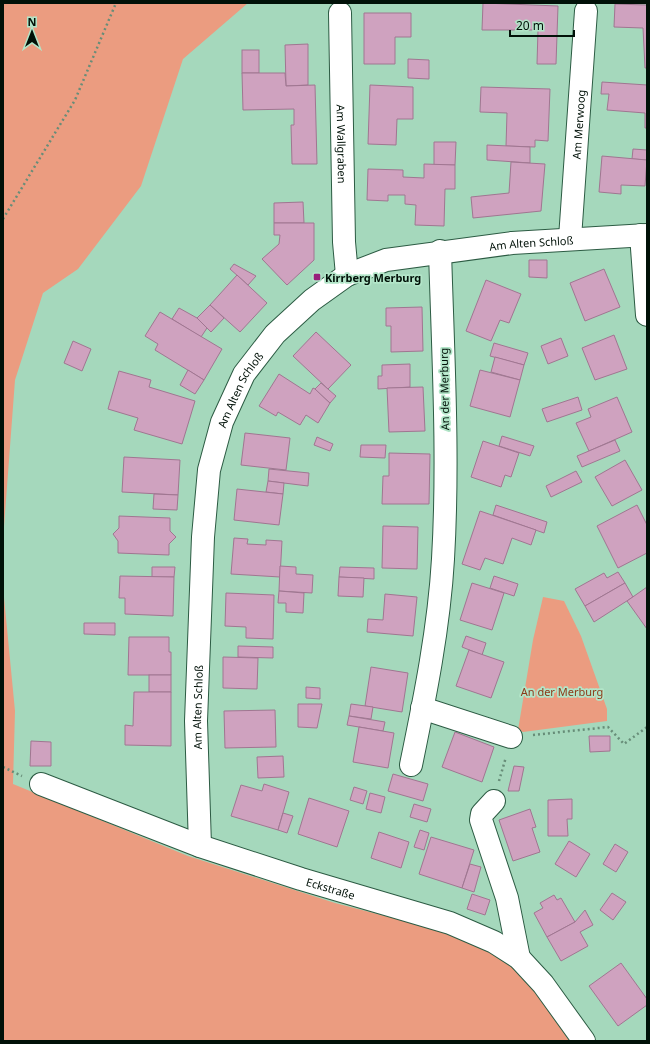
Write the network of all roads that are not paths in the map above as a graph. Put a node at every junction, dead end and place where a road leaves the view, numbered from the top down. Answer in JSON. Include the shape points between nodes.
{"nodes":[{"id":1,"x":586,"y":11,"type":"dead end"},
{"id":2,"x":340,"y":13,"type":"dead end"},
{"id":3,"x":644,"y":235,"type":"edge"},
{"id":4,"x":570,"y":238,"type":"junction"},
{"id":5,"x":440,"y":252,"type":"junction"},
{"id":6,"x":347,"y":275,"type":"junction"},
{"id":7,"x":647,"y":315,"type":"edge"},
{"id":8,"x":422,"y":708,"type":"junction"},
{"id":9,"x":511,"y":737,"type":"road end"},
{"id":10,"x":411,"y":765,"type":"dead end"},
{"id":11,"x":41,"y":784,"type":"dead end"},
{"id":12,"x":494,"y":801,"type":"road end"},
{"id":13,"x":200,"y":846,"type":"junction"},
{"id":14,"x":519,"y":958,"type":"junction"},
{"id":15,"x":584,"y":1041,"type":"edge"}],
"edges":[{"from":1,"to":4,"type":"street","name":"Am Merwoog"},
{"from":2,"to":6,"type":"street","name":"Am Wallgraben","via":[[344,242]]},
{"from":3,"to":4,"type":"street","name":"Am Alten Schloß"},
{"from":3,"to":7,"type":"street"},
{"from":4,"to":5,"type":"street","name":"Am Alten Schloß","via":[[512,242]]},
{"from":5,"to":6,"type":"street","name":"Am Alten Schloß","via":[[386,260]]},
{"from":5,"to":8,"type":"street","name":"An der Merburg","via":[[445,416],[443,560],[437,620]]},
{"from":6,"to":13,"type":"street","name":"Am Alten Schloß","via":[[312,300],[275,334],[244,374],[222,422],[209,470],[203,537],[196,721]]},
{"from":8,"to":9,"type":"street"},
{"from":8,"to":10,"type":"street","name":"An der Merburg"},
{"from":11,"to":13,"type":"street","name":"Eckstraße"},
{"from":12,"to":14,"type":"street","via":[[482,814],[481,820],[507,898]]},
{"from":13,"to":14,"type":"street","name":"Eckstraße","via":[[450,923],[494,942]]},
{"from":14,"to":15,"type":"street","name":"Eckstraße","via":[[543,984]]}]}
